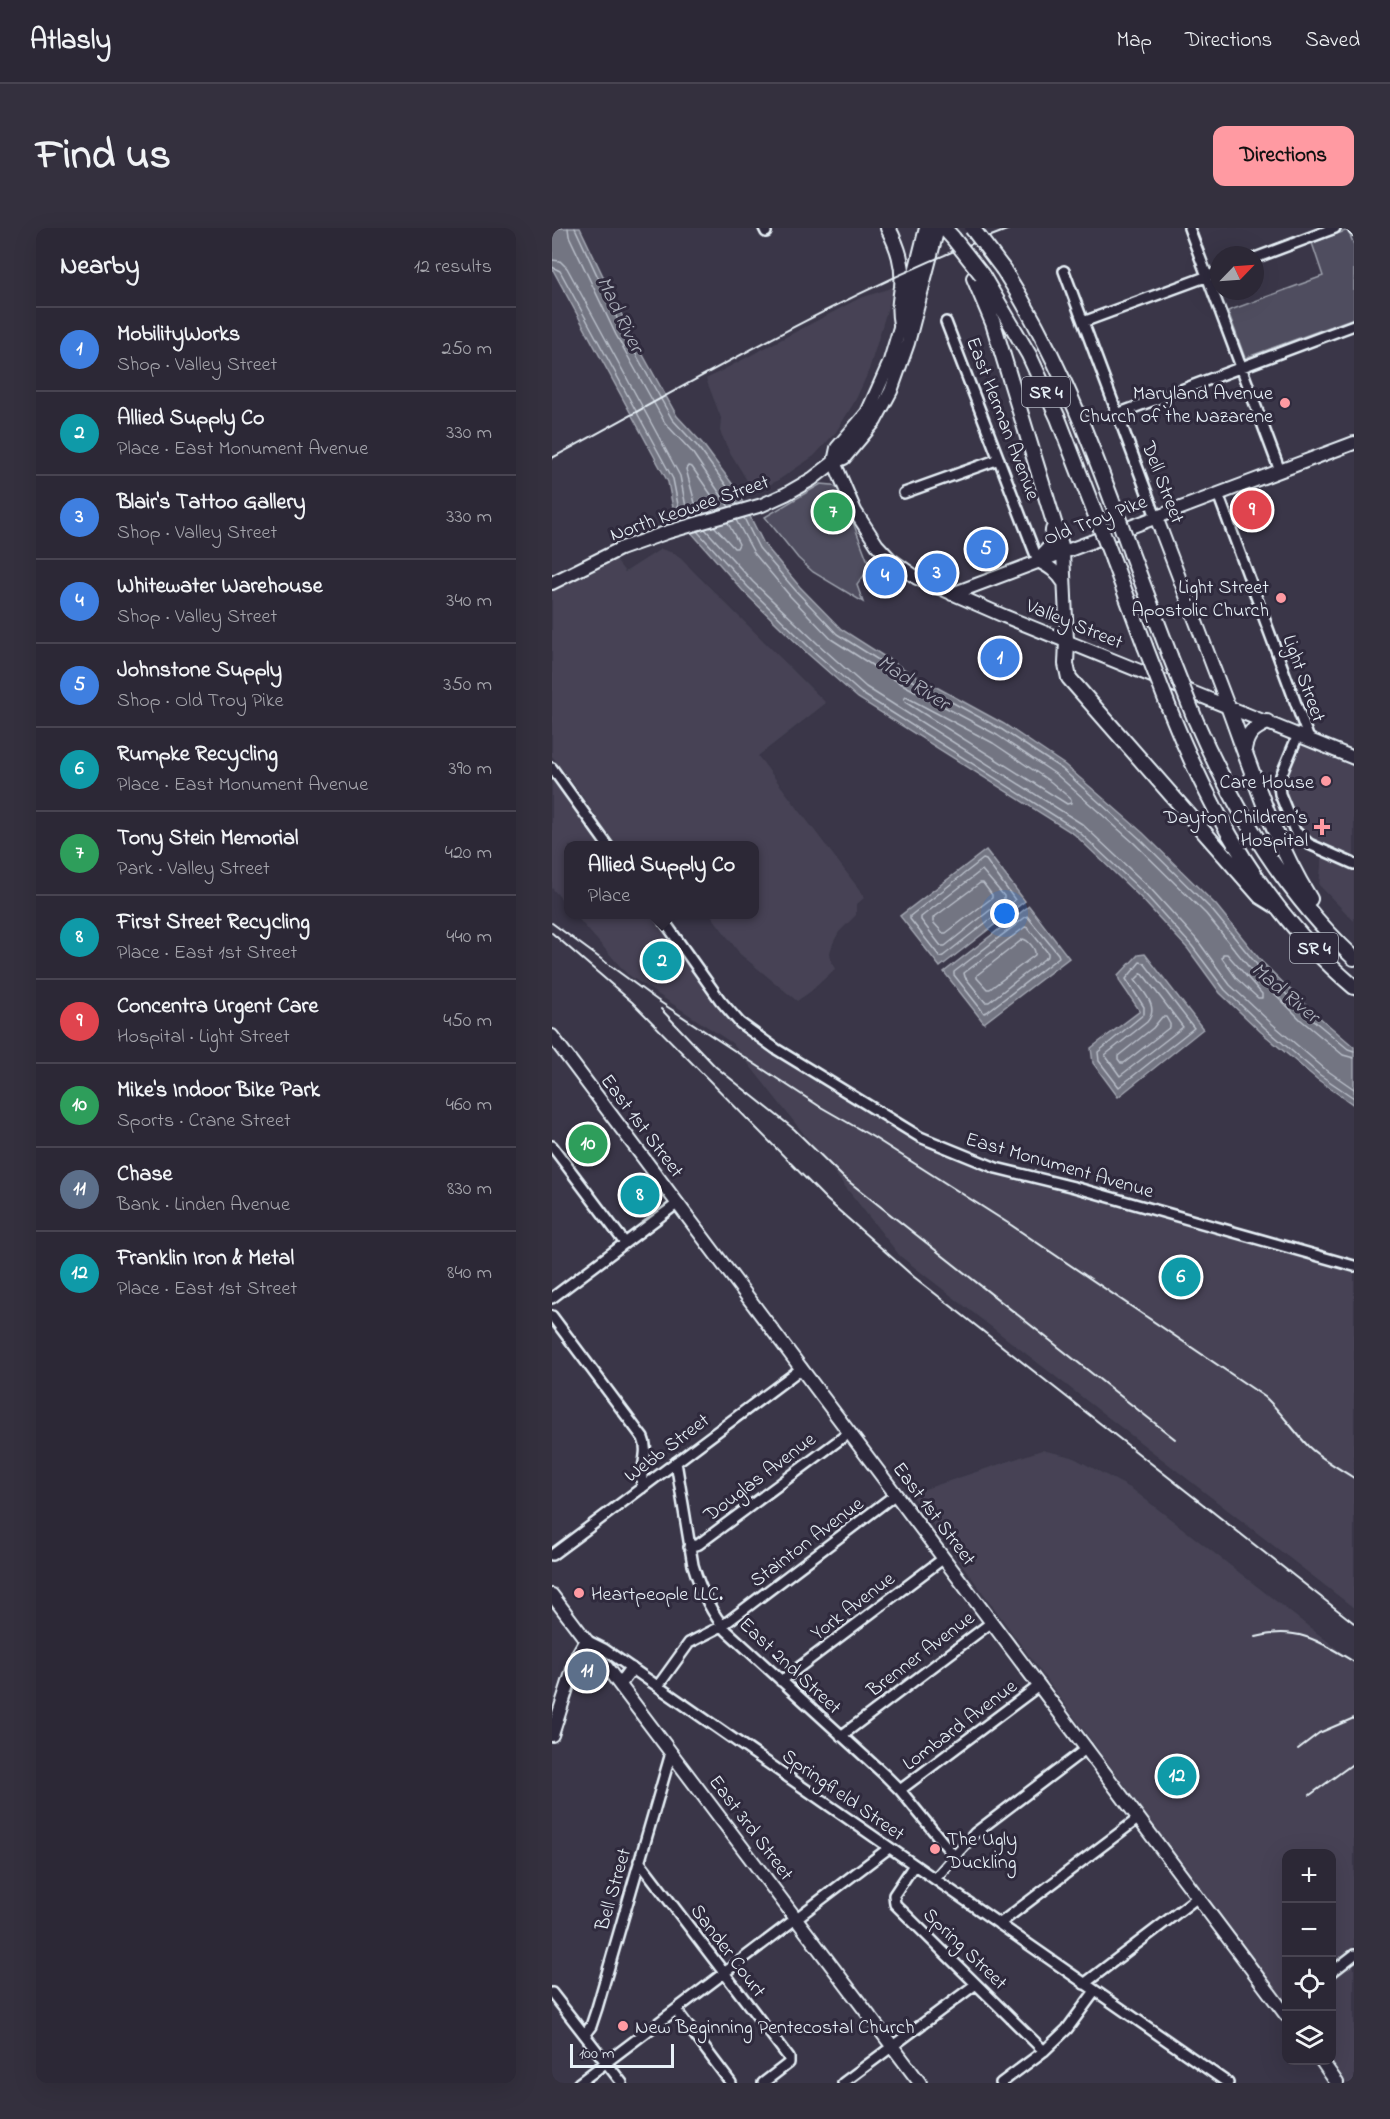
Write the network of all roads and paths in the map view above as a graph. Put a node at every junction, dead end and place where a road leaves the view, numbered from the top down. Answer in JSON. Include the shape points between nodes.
{"nodes":[{"id":1,"x":888,"y":228,"type":"edge"},
{"id":2,"x":926,"y":228,"type":"edge"},
{"id":3,"x":939,"y":228,"type":"edge"},
{"id":4,"x":972,"y":228,"type":"edge"},
{"id":5,"x":1189,"y":228,"type":"edge"},
{"id":6,"x":1335,"y":228,"type":"edge"},
{"id":7,"x":949,"y":233,"type":"edge"},
{"id":8,"x":1264,"y":255,"type":"edge"},
{"id":9,"x":1064,"y":271,"type":"dead end"},
{"id":10,"x":1210,"y":275,"type":"edge"},
{"id":11,"x":978,"y":276,"type":"junction"},
{"id":12,"x":1207,"y":276,"type":"junction"},
{"id":13,"x":946,"y":322,"type":"dead end"},
{"id":14,"x":1083,"y":322,"type":"junction"},
{"id":15,"x":901,"y":324,"type":"junction"},
{"id":16,"x":1354,"y":325,"type":"edge"},
{"id":17,"x":1242,"y":368,"type":"junction"},
{"id":18,"x":1117,"y":414,"type":"junction"},
{"id":19,"x":1353,"y":446,"type":"edge"},
{"id":20,"x":999,"y":459,"type":"junction"},
{"id":21,"x":834,"y":462,"type":"junction"},
{"id":22,"x":1280,"y":471,"type":"junction"},
{"id":23,"x":904,"y":494,"type":"dead end"},
{"id":24,"x":1218,"y":494,"type":"junction"},
{"id":25,"x":1156,"y":517,"type":"junction"},
{"id":26,"x":1052,"y":519,"type":"junction"},
{"id":27,"x":1063,"y":552,"type":"junction"},
{"id":28,"x":1038,"y":561,"type":"junction"},
{"id":29,"x":990,"y":581,"type":"junction"},
{"id":30,"x":552,"y":583,"type":"edge"},
{"id":31,"x":1064,"y":584,"type":"junction"},
{"id":32,"x":952,"y":594,"type":"junction"},
{"id":33,"x":989,"y":610,"type":"junction"},
{"id":34,"x":1067,"y":641,"type":"junction"},
{"id":35,"x":1228,"y":706,"type":"junction"},
{"id":36,"x":1267,"y":722,"type":"junction"},
{"id":37,"x":1303,"y":737,"type":"junction"},
{"id":38,"x":1244,"y":749,"type":"junction"},
{"id":39,"x":1354,"y":758,"type":"edge"},
{"id":40,"x":552,"y":768,"type":"edge"},
{"id":41,"x":604,"y":841,"type":"edge"},
{"id":42,"x":1354,"y":864,"type":"edge"},
{"id":43,"x":1276,"y":906,"type":"junction"},
{"id":44,"x":662,"y":919,"type":"edge"},
{"id":45,"x":1326,"y":929,"type":"junction"},
{"id":46,"x":1354,"y":958,"type":"edge"},
{"id":47,"x":1354,"y":987,"type":"edge"},
{"id":48,"x":552,"y":1037,"type":"edge"},
{"id":49,"x":552,"y":1146,"type":"edge"},
{"id":50,"x":678,"y":1203,"type":"junction"},
{"id":51,"x":625,"y":1243,"type":"junction"},
{"id":52,"x":1354,"y":1266,"type":"edge"},
{"id":53,"x":552,"y":1298,"type":"edge"},
{"id":54,"x":552,"y":1316,"type":"edge"},
{"id":55,"x":802,"y":1368,"type":"junction"},
{"id":56,"x":850,"y":1431,"type":"junction"},
{"id":57,"x":676,"y":1462,"type":"junction"},
{"id":58,"x":642,"y":1488,"type":"junction"},
{"id":59,"x":896,"y":1494,"type":"junction"},
{"id":60,"x":689,"y":1547,"type":"junction"},
{"id":61,"x":552,"y":1555,"type":"edge"},
{"id":62,"x":944,"y":1558,"type":"junction"},
{"id":63,"x":552,"y":1595,"type":"edge"},
{"id":64,"x":992,"y":1622,"type":"junction"},
{"id":65,"x":722,"y":1626,"type":"junction"},
{"id":66,"x":586,"y":1640,"type":"junction"},
{"id":67,"x":631,"y":1669,"type":"junction"},
{"id":68,"x":781,"y":1681,"type":"junction"},
{"id":69,"x":620,"y":1684,"type":"junction"},
{"id":70,"x":658,"y":1686,"type":"junction"},
{"id":71,"x":1040,"y":1686,"type":"junction"},
{"id":72,"x":552,"y":1735,"type":"edge"},
{"id":73,"x":841,"y":1736,"type":"junction"},
{"id":74,"x":1087,"y":1748,"type":"junction"},
{"id":75,"x":671,"y":1753,"type":"junction"},
{"id":76,"x":900,"y":1790,"type":"junction"},
{"id":77,"x":1139,"y":1818,"type":"junction"},
{"id":78,"x":889,"y":1848,"type":"junction"},
{"id":79,"x":954,"y":1856,"type":"junction"},
{"id":80,"x":639,"y":1861,"type":"junction"},
{"id":81,"x":914,"y":1865,"type":"junction"},
{"id":82,"x":935,"y":1879,"type":"junction"},
{"id":83,"x":1198,"y":1897,"type":"junction"},
{"id":84,"x":797,"y":1919,"type":"junction"},
{"id":85,"x":999,"y":1924,"type":"junction"},
{"id":86,"x":1354,"y":1955,"type":"edge"},
{"id":87,"x":1336,"y":1969,"type":"edge"},
{"id":88,"x":725,"y":1973,"type":"junction"},
{"id":89,"x":976,"y":1984,"type":"junction"},
{"id":90,"x":1084,"y":1984,"type":"junction"},
{"id":91,"x":1095,"y":1991,"type":"junction"},
{"id":92,"x":552,"y":1992,"type":"edge"},
{"id":93,"x":1282,"y":2005,"type":"edge"},
{"id":94,"x":676,"y":2010,"type":"junction"},
{"id":95,"x":585,"y":2034,"type":"junction"},
{"id":96,"x":892,"y":2046,"type":"junction"},
{"id":97,"x":1044,"y":2051,"type":"junction"},
{"id":98,"x":606,"y":2062,"type":"junction"},
{"id":99,"x":1324,"y":2065,"type":"edge"},
{"id":100,"x":579,"y":2083,"type":"edge"},
{"id":101,"x":622,"y":2083,"type":"edge"},
{"id":102,"x":731,"y":2083,"type":"edge"},
{"id":103,"x":763,"y":2083,"type":"edge"},
{"id":104,"x":843,"y":2083,"type":"edge"},
{"id":105,"x":920,"y":2083,"type":"edge"},
{"id":106,"x":1001,"y":2083,"type":"edge"},
{"id":107,"x":1228,"y":2083,"type":"edge"},
{"id":108,"x":1337,"y":2083,"type":"edge"}],
"edges":[{"from":1,"to":15,"type":"highway","via":[[902,264],[898,310]]},
{"from":2,"to":15,"type":"main road","name":"North Keowee Street"},
{"from":3,"to":21,"type":"main road","name":"North Keowee Street","via":[[891,391],[865,435],[844,458]]},
{"from":4,"to":45,"type":"highway","number":"SR 4","bridge":true,"via":[[1003,268],[1043,336],[1067,387],[1210,755],[1251,831]]},
{"from":5,"to":12,"type":"street"},
{"from":6,"to":8,"type":"street"},
{"from":7,"to":11,"type":"highway","bridge":true},
{"from":9,"to":14,"type":"street","name":"Dell Street"},
{"from":10,"to":12,"type":"street"},
{"from":11,"to":26,"type":"highway"},
{"from":11,"to":43,"type":"highway","number":"SR 4","bridge":true,"via":[[1029,354],[1058,418],[1169,708],[1208,798]]},
{"from":12,"to":14,"type":"street"},
{"from":12,"to":17,"type":"street"},
{"from":13,"to":20,"type":"street","name":"East Herman Avenue"},
{"from":14,"to":18,"type":"street","name":"Dell Street"},
{"from":15,"to":21,"type":"main road","name":"North Keowee Street","via":[[873,401],[837,448]]},
{"from":16,"to":17,"type":"street"},
{"from":17,"to":18,"type":"street"},
{"from":17,"to":22,"type":"street"},
{"from":18,"to":25,"type":"street","name":"Dell Street"},
{"from":19,"to":22,"type":"main road","name":"Old Troy Pike"},
{"from":20,"to":23,"type":"street"},
{"from":20,"to":28,"type":"street","name":"East Herman Avenue"},
{"from":21,"to":30,"type":"main road","name":"North Keowee Street","via":[[812,479],[762,505],[668,532],[602,557]]},
{"from":21,"to":32,"type":"main road","name":"Valley Street","via":[[855,511],[890,559],[917,578]]},
{"from":22,"to":24,"type":"main road","name":"Old Troy Pike"},
{"from":24,"to":25,"type":"main road","name":"Old Troy Pike"},
{"from":24,"to":37,"type":"street","name":"Light Street"},
{"from":25,"to":27,"type":"main road","name":"Old Troy Pike"},
{"from":25,"to":35,"type":"main road","name":"Dell Street"},
{"from":26,"to":27,"type":"highway"},
{"from":26,"to":28,"type":"highway","via":[[1052,546]]},
{"from":27,"to":28,"type":"main road","name":"Old Troy Pike"},
{"from":27,"to":31,"type":"main road"},
{"from":28,"to":29,"type":"main road","name":"Old Troy Pike"},
{"from":28,"to":31,"type":"main road","via":[[1059,574]]},
{"from":29,"to":32,"type":"main road","name":"Old Troy Pike"},
{"from":29,"to":33,"type":"main road","via":[[981,596]]},
{"from":31,"to":34,"type":"main road"},
{"from":32,"to":33,"type":"main road","name":"Valley Street"},
{"from":33,"to":34,"type":"main road","name":"Valley Street"},
{"from":34,"to":35,"type":"main road","name":"Valley Street"},
{"from":34,"to":43,"type":"highway","via":[[1069,678],[1260,896]]},
{"from":35,"to":36,"type":"main road","name":"Valley Street"},
{"from":35,"to":38,"type":"highway"},
{"from":36,"to":37,"type":"main road","name":"Valley Street"},
{"from":36,"to":38,"type":"highway","via":[[1250,731]]},
{"from":37,"to":39,"type":"main road","name":"Valley Street"},
{"from":37,"to":42,"type":"street","via":[[1280,778],[1280,794],[1295,831],[1309,844]]},
{"from":38,"to":45,"type":"highway","via":[[1283,851]]},
{"from":40,"to":41,"type":"street"},
{"from":43,"to":47,"type":"highway","number":"SR 4"},
{"from":44,"to":52,"type":"street","name":"East Monument Avenue","via":[[740,1023],[920,1137],[996,1168]]},
{"from":45,"to":46,"type":"highway","number":"SR 4"},
{"from":48,"to":50,"type":"main road","name":"East 1st Street"},
{"from":49,"to":51,"type":"street"},
{"from":50,"to":51,"type":"street"},
{"from":50,"to":55,"type":"main road","name":"East 1st Street"},
{"from":51,"to":53,"type":"street"},
{"from":54,"to":58,"type":"street","via":[[643,1438],[646,1447]]},
{"from":55,"to":56,"type":"main road","name":"East 1st Street"},
{"from":55,"to":57,"type":"street","name":"Webb Street"},
{"from":56,"to":59,"type":"main road","name":"East 1st Street"},
{"from":56,"to":60,"type":"street","name":"Douglas Avenue","via":[[699,1544]]},
{"from":57,"to":58,"type":"street","name":"Webb Street"},
{"from":57,"to":60,"type":"street","name":"East 2nd Street"},
{"from":58,"to":61,"type":"street","name":"Webb Street"},
{"from":59,"to":62,"type":"main road","name":"East 1st Street"},
{"from":59,"to":65,"type":"street","name":"Stainton Avenue"},
{"from":60,"to":65,"type":"street","name":"East 2nd Street","via":[[698,1581]]},
{"from":62,"to":64,"type":"main road","name":"East 1st Street"},
{"from":62,"to":68,"type":"street","name":"York Avenue"},
{"from":63,"to":66,"type":"main road","name":"East 3rd Street"},
{"from":64,"to":71,"type":"main road","name":"East 1st Street"},
{"from":64,"to":73,"type":"street","name":"Brenner Avenue"},
{"from":65,"to":68,"type":"street","name":"East 2nd Street"},
{"from":65,"to":70,"type":"street","name":"Stainton Avenue","via":[[689,1643]]},
{"from":66,"to":67,"type":"street","name":"Springfield Street"},
{"from":66,"to":69,"type":"main road","name":"East 3rd Street"},
{"from":66,"to":72,"type":"main road"},
{"from":67,"to":69,"type":"main road"},
{"from":67,"to":70,"type":"street","name":"Springfield Street"},
{"from":68,"to":73,"type":"street","name":"East 2nd Street"},
{"from":69,"to":75,"type":"main road","name":"East 3rd Street"},
{"from":70,"to":78,"type":"street","name":"Springfield Street"},
{"from":71,"to":74,"type":"main road","name":"East 1st Street"},
{"from":71,"to":76,"type":"street","name":"Lombard Avenue"},
{"from":73,"to":76,"type":"street","name":"East 2nd Street"},
{"from":74,"to":77,"type":"main road","name":"East 1st Street"},
{"from":74,"to":79,"type":"street","via":[[982,1826]]},
{"from":75,"to":80,"type":"street","name":"Bell Street"},
{"from":75,"to":84,"type":"main road","name":"East 3rd Street"},
{"from":76,"to":79,"type":"street","name":"East 2nd Street"},
{"from":77,"to":83,"type":"main road","name":"East 1st Street"},
{"from":77,"to":85,"type":"street"},
{"from":78,"to":81,"type":"street","name":"Springfield Street"},
{"from":78,"to":84,"type":"street"},
{"from":79,"to":82,"type":"street"},
{"from":80,"to":88,"type":"street","name":"Sander Court"},
{"from":80,"to":95,"type":"street","name":"Bell Street","via":[[597,2008]]},
{"from":81,"to":82,"type":"street","name":"Springfield Street"},
{"from":81,"to":89,"type":"street","name":"Spring Street","via":[[894,1895],[895,1904]]},
{"from":82,"to":85,"type":"street","name":"Springfield Street"},
{"from":83,"to":90,"type":"street"},
{"from":83,"to":93,"type":"main road","name":"East 1st Street"},
{"from":84,"to":88,"type":"street"},
{"from":84,"to":96,"type":"main road","name":"East 3rd Street"},
{"from":85,"to":90,"type":"street","name":"Springfield Street"},
{"from":86,"to":87,"type":"street"},
{"from":88,"to":94,"type":"street"},
{"from":88,"to":103,"type":"street","name":"Sander Court","via":[[790,2061]]},
{"from":89,"to":96,"type":"street"},
{"from":89,"to":97,"type":"street","name":"Spring Street"},
{"from":90,"to":91,"type":"street","name":"Springfield Street"},
{"from":91,"to":97,"type":"street","via":[[1071,2026]]},
{"from":91,"to":107,"type":"street","name":"Springfield Street"},
{"from":92,"to":95,"type":"street"},
{"from":94,"to":98,"type":"street"},
{"from":94,"to":102,"type":"street"},
{"from":95,"to":98,"type":"street"},
{"from":96,"to":104,"type":"street"},
{"from":96,"to":105,"type":"main road","name":"East 3rd Street"},
{"from":97,"to":106,"type":"street"},
{"from":98,"to":100,"type":"street"},
{"from":98,"to":101,"type":"street"},
{"from":99,"to":108,"type":"main road"}]}
